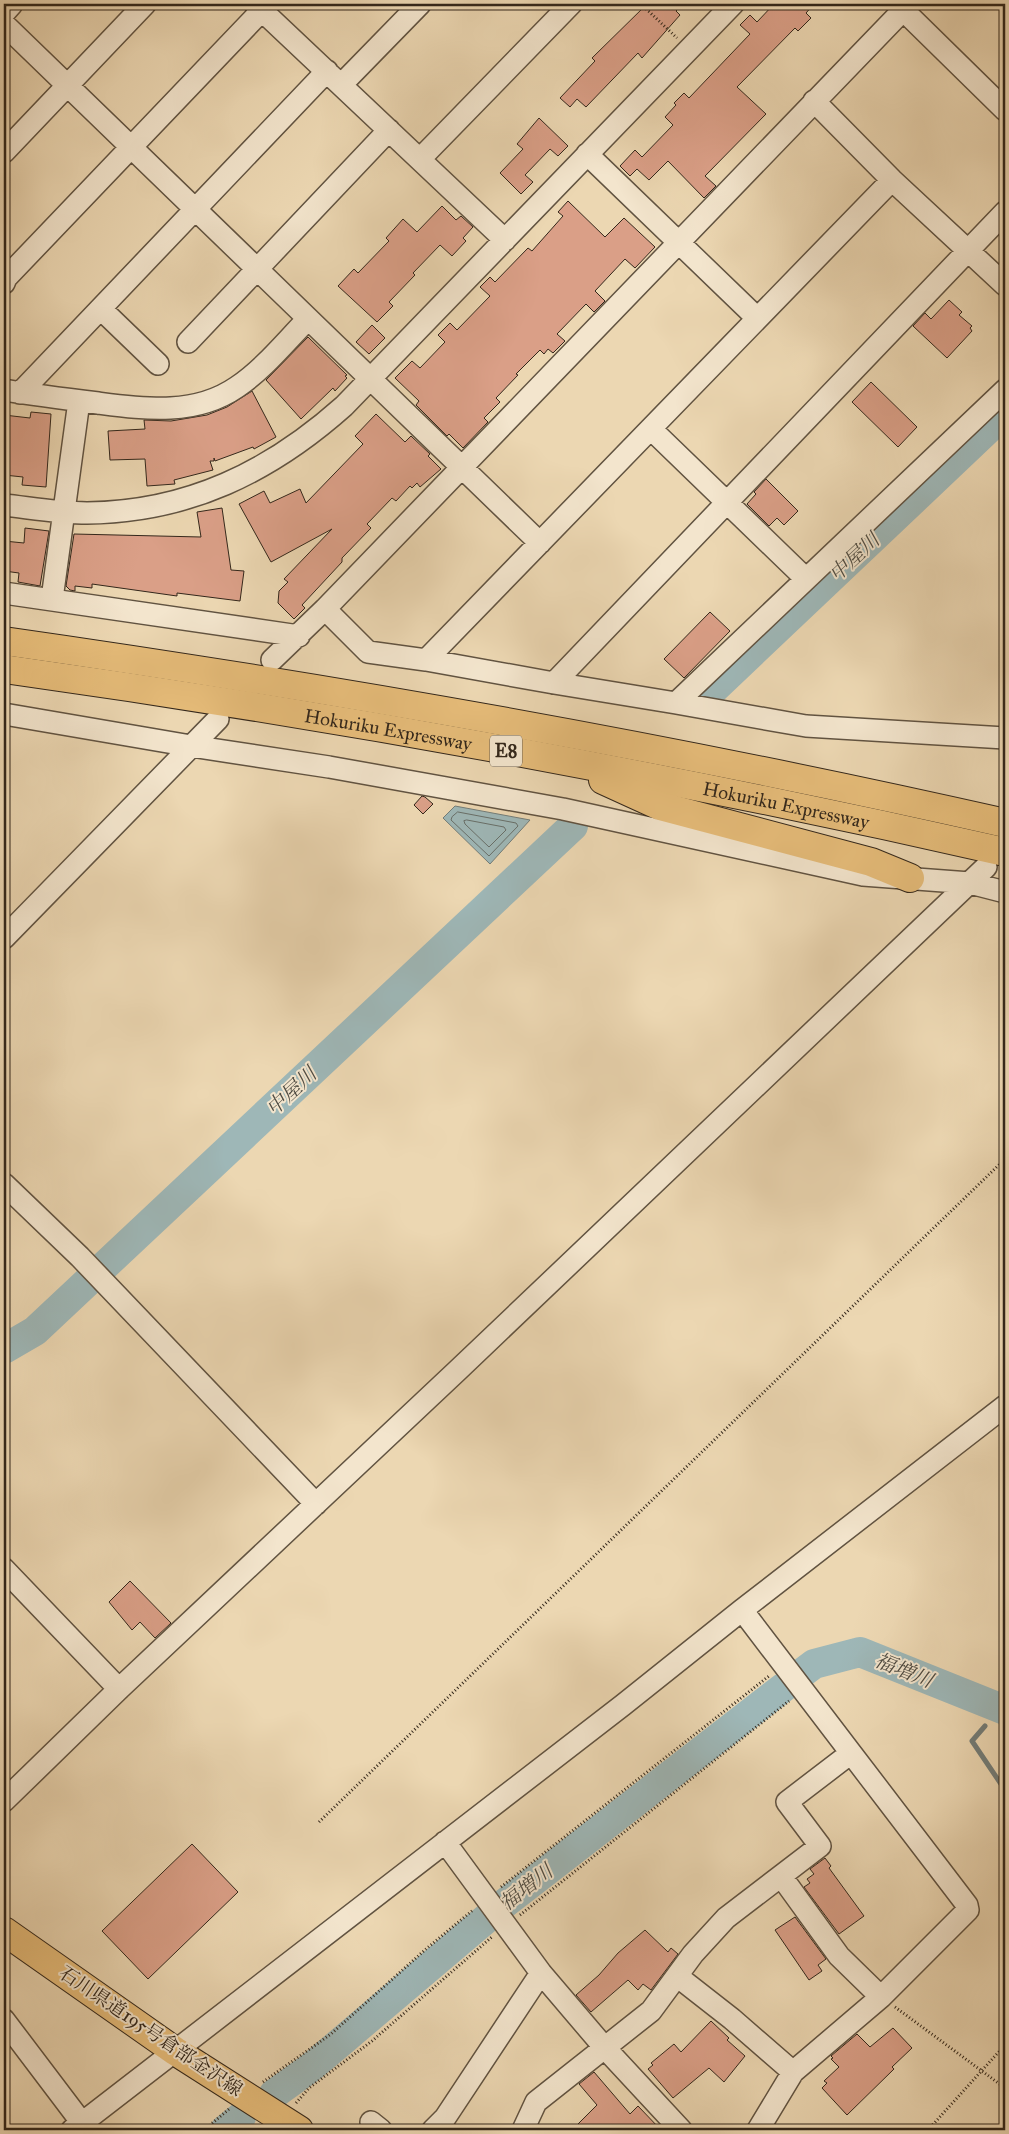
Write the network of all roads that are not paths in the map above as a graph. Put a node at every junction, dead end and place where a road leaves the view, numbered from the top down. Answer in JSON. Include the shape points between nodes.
{"nodes":[{"id":1,"x":12,"y":4,"type":"edge"},
{"id":2,"x":145,"y":4,"type":"edge"},
{"id":3,"x":420,"y":4,"type":"edge"},
{"id":4,"x":571,"y":4,"type":"edge"},
{"id":5,"x":733,"y":4,"type":"edge"},
{"id":6,"x":262,"y":6,"type":"edge"},
{"id":7,"x":903,"y":6,"type":"edge"},
{"id":8,"x":4,"y":13,"type":"edge"},
{"id":9,"x":4,"y":24,"type":"edge"},
{"id":10,"x":334,"y":78,"type":"junction"},
{"id":11,"x":67,"y":85,"type":"junction"},
{"id":12,"x":814,"y":101,"type":"junction"},
{"id":13,"x":1005,"y":110,"type":"edge"},
{"id":14,"x":389,"y":130,"type":"junction"},
{"id":15,"x":131,"y":148,"type":"junction"},
{"id":16,"x":4,"y":152,"type":"edge"},
{"id":17,"x":587,"y":154,"type":"junction"},
{"id":18,"x":420,"y":159,"type":"junction"},
{"id":19,"x":892,"y":180,"type":"junction"},
{"id":20,"x":194,"y":209,"type":"junction"},
{"id":21,"x":1005,"y":212,"type":"edge"},
{"id":22,"x":505,"y":240,"type":"junction"},
{"id":23,"x":679,"y":242,"type":"junction"},
{"id":24,"x":970,"y":251,"type":"junction"},
{"id":25,"x":257,"y":269,"type":"junction"},
{"id":26,"x":4,"y":283,"type":"edge"},
{"id":27,"x":1005,"y":285,"type":"edge"},
{"id":28,"x":102,"y":310,"type":"junction"},
{"id":29,"x":757,"y":318,"type":"junction"},
{"id":30,"x":308,"y":319,"type":"junction"},
{"id":31,"x":188,"y":342,"type":"dead end"},
{"id":32,"x":158,"y":364,"type":"dead end"},
{"id":33,"x":371,"y":379,"type":"junction"},
{"id":34,"x":1005,"y":390,"type":"edge"},
{"id":35,"x":12,"y":392,"type":"edge"},
{"id":36,"x":79,"y":401,"type":"junction"},
{"id":37,"x":651,"y":429,"type":"junction"},
{"id":38,"x":462,"y":468,"type":"junction"},
{"id":39,"x":726,"y":502,"type":"junction"},
{"id":40,"x":4,"y":505,"type":"edge"},
{"id":41,"x":64,"y":512,"type":"junction"},
{"id":42,"x":540,"y":543,"type":"junction"},
{"id":43,"x":805,"y":578,"type":"junction"},
{"id":44,"x":4,"y":593,"type":"edge"},
{"id":45,"x":52,"y":599,"type":"junction"},
{"id":46,"x":325,"y":609,"type":"junction"},
{"id":47,"x":299,"y":636,"type":"junction"},
{"id":48,"x":4,"y":641,"type":"edge"},
{"id":49,"x":272,"y":660,"type":"dead end"},
{"id":50,"x":426,"y":660,"type":"junction"},
{"id":51,"x":4,"y":669,"type":"edge"},
{"id":52,"x":554,"y":684,"type":"junction"},
{"id":53,"x":676,"y":703,"type":"junction"},
{"id":54,"x":4,"y":714,"type":"edge"},
{"id":55,"x":218,"y":719,"type":"dead end"},
{"id":56,"x":1005,"y":738,"type":"edge"},
{"id":57,"x":191,"y":746,"type":"junction"},
{"id":58,"x":555,"y":759,"type":"junction"},
{"id":59,"x":1005,"y":823,"type":"edge"},
{"id":60,"x":999,"y":860,"type":"edge"},
{"id":61,"x":910,"y":878,"type":"junction"},
{"id":62,"x":970,"y":883,"type":"junction"},
{"id":63,"x":1005,"y":892,"type":"edge"},
{"id":64,"x":4,"y":938,"type":"edge"},
{"id":65,"x":4,"y":1184,"type":"edge"},
{"id":66,"x":1005,"y":1406,"type":"edge"},
{"id":67,"x":316,"y":1504,"type":"junction"},
{"id":68,"x":4,"y":1569,"type":"edge"},
{"id":69,"x":742,"y":1610,"type":"junction"},
{"id":70,"x":119,"y":1689,"type":"junction"},
{"id":71,"x":851,"y":1752,"type":"junction"},
{"id":72,"x":4,"y":1801,"type":"edge"},
{"id":73,"x":445,"y":1842,"type":"junction"},
{"id":74,"x":781,"y":1876,"type":"junction"},
{"id":75,"x":4,"y":1931,"type":"edge"},
{"id":76,"x":541,"y":1973,"type":"junction"},
{"id":77,"x":677,"y":1976,"type":"junction"},
{"id":78,"x":881,"y":1997,"type":"junction"},
{"id":79,"x":4,"y":2020,"type":"edge"},
{"id":80,"x":604,"y":2047,"type":"junction"},
{"id":81,"x":174,"y":2051,"type":"junction"},
{"id":82,"x":793,"y":2072,"type":"junction"},
{"id":83,"x":289,"y":2124,"type":"edge"},
{"id":84,"x":81,"y":2128,"type":"edge"},
{"id":85,"x":433,"y":2130,"type":"edge"},
{"id":86,"x":523,"y":2130,"type":"edge"},
{"id":87,"x":681,"y":2130,"type":"edge"},
{"id":88,"x":758,"y":2130,"type":"edge"}],
"edges":[{"from":1,"to":8,"type":"street"},
{"from":2,"to":11,"type":"street"},
{"from":3,"to":10,"type":"street"},
{"from":4,"to":18,"type":"street"},
{"from":5,"to":17,"type":"street"},
{"from":6,"to":10,"type":"street"},
{"from":6,"to":15,"type":"street"},
{"from":7,"to":12,"type":"street"},
{"from":7,"to":13,"type":"street"},
{"from":9,"to":11,"type":"street"},
{"from":10,"to":14,"type":"street"},
{"from":10,"to":20,"type":"street"},
{"from":11,"to":15,"type":"street"},
{"from":11,"to":16,"type":"street"},
{"from":12,"to":19,"type":"street"},
{"from":12,"to":23,"type":"street"},
{"from":14,"to":18,"type":"street"},
{"from":14,"to":25,"type":"street"},
{"from":15,"to":20,"type":"street"},
{"from":15,"to":26,"type":"street"},
{"from":17,"to":22,"type":"street"},
{"from":17,"to":23,"type":"street"},
{"from":18,"to":22,"type":"street"},
{"from":19,"to":24,"type":"street"},
{"from":19,"to":29,"type":"street"},
{"from":20,"to":25,"type":"street"},
{"from":20,"to":28,"type":"street"},
{"from":21,"to":24,"type":"street"},
{"from":22,"to":33,"type":"street"},
{"from":23,"to":29,"type":"street"},
{"from":23,"to":38,"type":"street"},
{"from":24,"to":27,"type":"street"},
{"from":24,"to":39,"type":"street"},
{"from":25,"to":30,"type":"street"},
{"from":25,"to":31,"type":"street"},
{"from":28,"to":32,"type":"street"},
{"from":28,"to":35,"type":"street"},
{"from":29,"to":37,"type":"street"},
{"from":30,"to":33,"type":"street"},
{"from":30,"to":36,"type":"street","via":[[237,388],[210,400],[178,409]]},
{"from":33,"to":38,"type":"street"},
{"from":33,"to":41,"type":"street","via":[[316,432],[273,461],[227,485],[168,504],[140,509]]},
{"from":34,"to":43,"type":"street"},
{"from":35,"to":36,"type":"street"},
{"from":36,"to":41,"type":"street"},
{"from":37,"to":39,"type":"street"},
{"from":37,"to":42,"type":"street"},
{"from":38,"to":42,"type":"street"},
{"from":38,"to":46,"type":"street"},
{"from":39,"to":43,"type":"street"},
{"from":39,"to":52,"type":"street"},
{"from":40,"to":41,"type":"street"},
{"from":41,"to":45,"type":"street"},
{"from":42,"to":50,"type":"street"},
{"from":43,"to":53,"type":"street"},
{"from":44,"to":45,"type":"street"},
{"from":45,"to":47,"type":"street"},
{"from":46,"to":47,"type":"street"},
{"from":46,"to":50,"type":"street","via":[[368,652]]},
{"from":47,"to":49,"type":"street"},
{"from":48,"to":59,"type":"main road","name":"Hokuriku Expressway","number":"E8","via":[[250,677],[462,713],[737,765]]},
{"from":50,"to":52,"type":"street"},
{"from":51,"to":58,"type":"main road","name":"Hokuriku Expressway","number":"E8","via":[[241,704]]},
{"from":52,"to":53,"type":"street"},
{"from":53,"to":56,"type":"street","via":[[806,726]]},
{"from":54,"to":57,"type":"street"},
{"from":55,"to":57,"type":"street"},
{"from":57,"to":61,"type":"street","via":[[329,767],[553,808],[863,875]]},
{"from":57,"to":64,"type":"street"},
{"from":58,"to":60,"type":"main road","name":"Hokuriku Expressway","number":"E8","via":[[903,829]]},
{"from":58,"to":61,"type":"main road","via":[[660,806],[871,862]]},
{"from":60,"to":62,"type":"street"},
{"from":61,"to":62,"type":"street"},
{"from":62,"to":63,"type":"street"},
{"from":62,"to":67,"type":"street"},
{"from":65,"to":67,"type":"street","via":[[111,1289]]},
{"from":66,"to":69,"type":"street"},
{"from":67,"to":70,"type":"street"},
{"from":68,"to":70,"type":"street"},
{"from":69,"to":71,"type":"street"},
{"from":69,"to":73,"type":"street"},
{"from":70,"to":72,"type":"street"},
{"from":71,"to":74,"type":"street","via":[[787,1802],[820,1846]]},
{"from":71,"to":78,"type":"street","via":[[968,1910]]},
{"from":73,"to":76,"type":"street"},
{"from":73,"to":81,"type":"street"},
{"from":74,"to":77,"type":"street","via":[[726,1918]]},
{"from":74,"to":78,"type":"street","via":[[839,1956]]},
{"from":75,"to":81,"type":"main road","name":"石川県道195号倉部金沢線"},
{"from":76,"to":80,"type":"street"},
{"from":76,"to":85,"type":"street","via":[[445,2118]]},
{"from":77,"to":80,"type":"street","via":[[651,2011]]},
{"from":77,"to":82,"type":"street"},
{"from":78,"to":82,"type":"street"},
{"from":79,"to":84,"type":"street"},
{"from":80,"to":86,"type":"street","via":[[536,2102]]},
{"from":80,"to":87,"type":"street"},
{"from":81,"to":83,"type":"main road","name":"石川県道195号倉部金沢線"},
{"from":81,"to":84,"type":"street"},
{"from":82,"to":88,"type":"street"}]}
